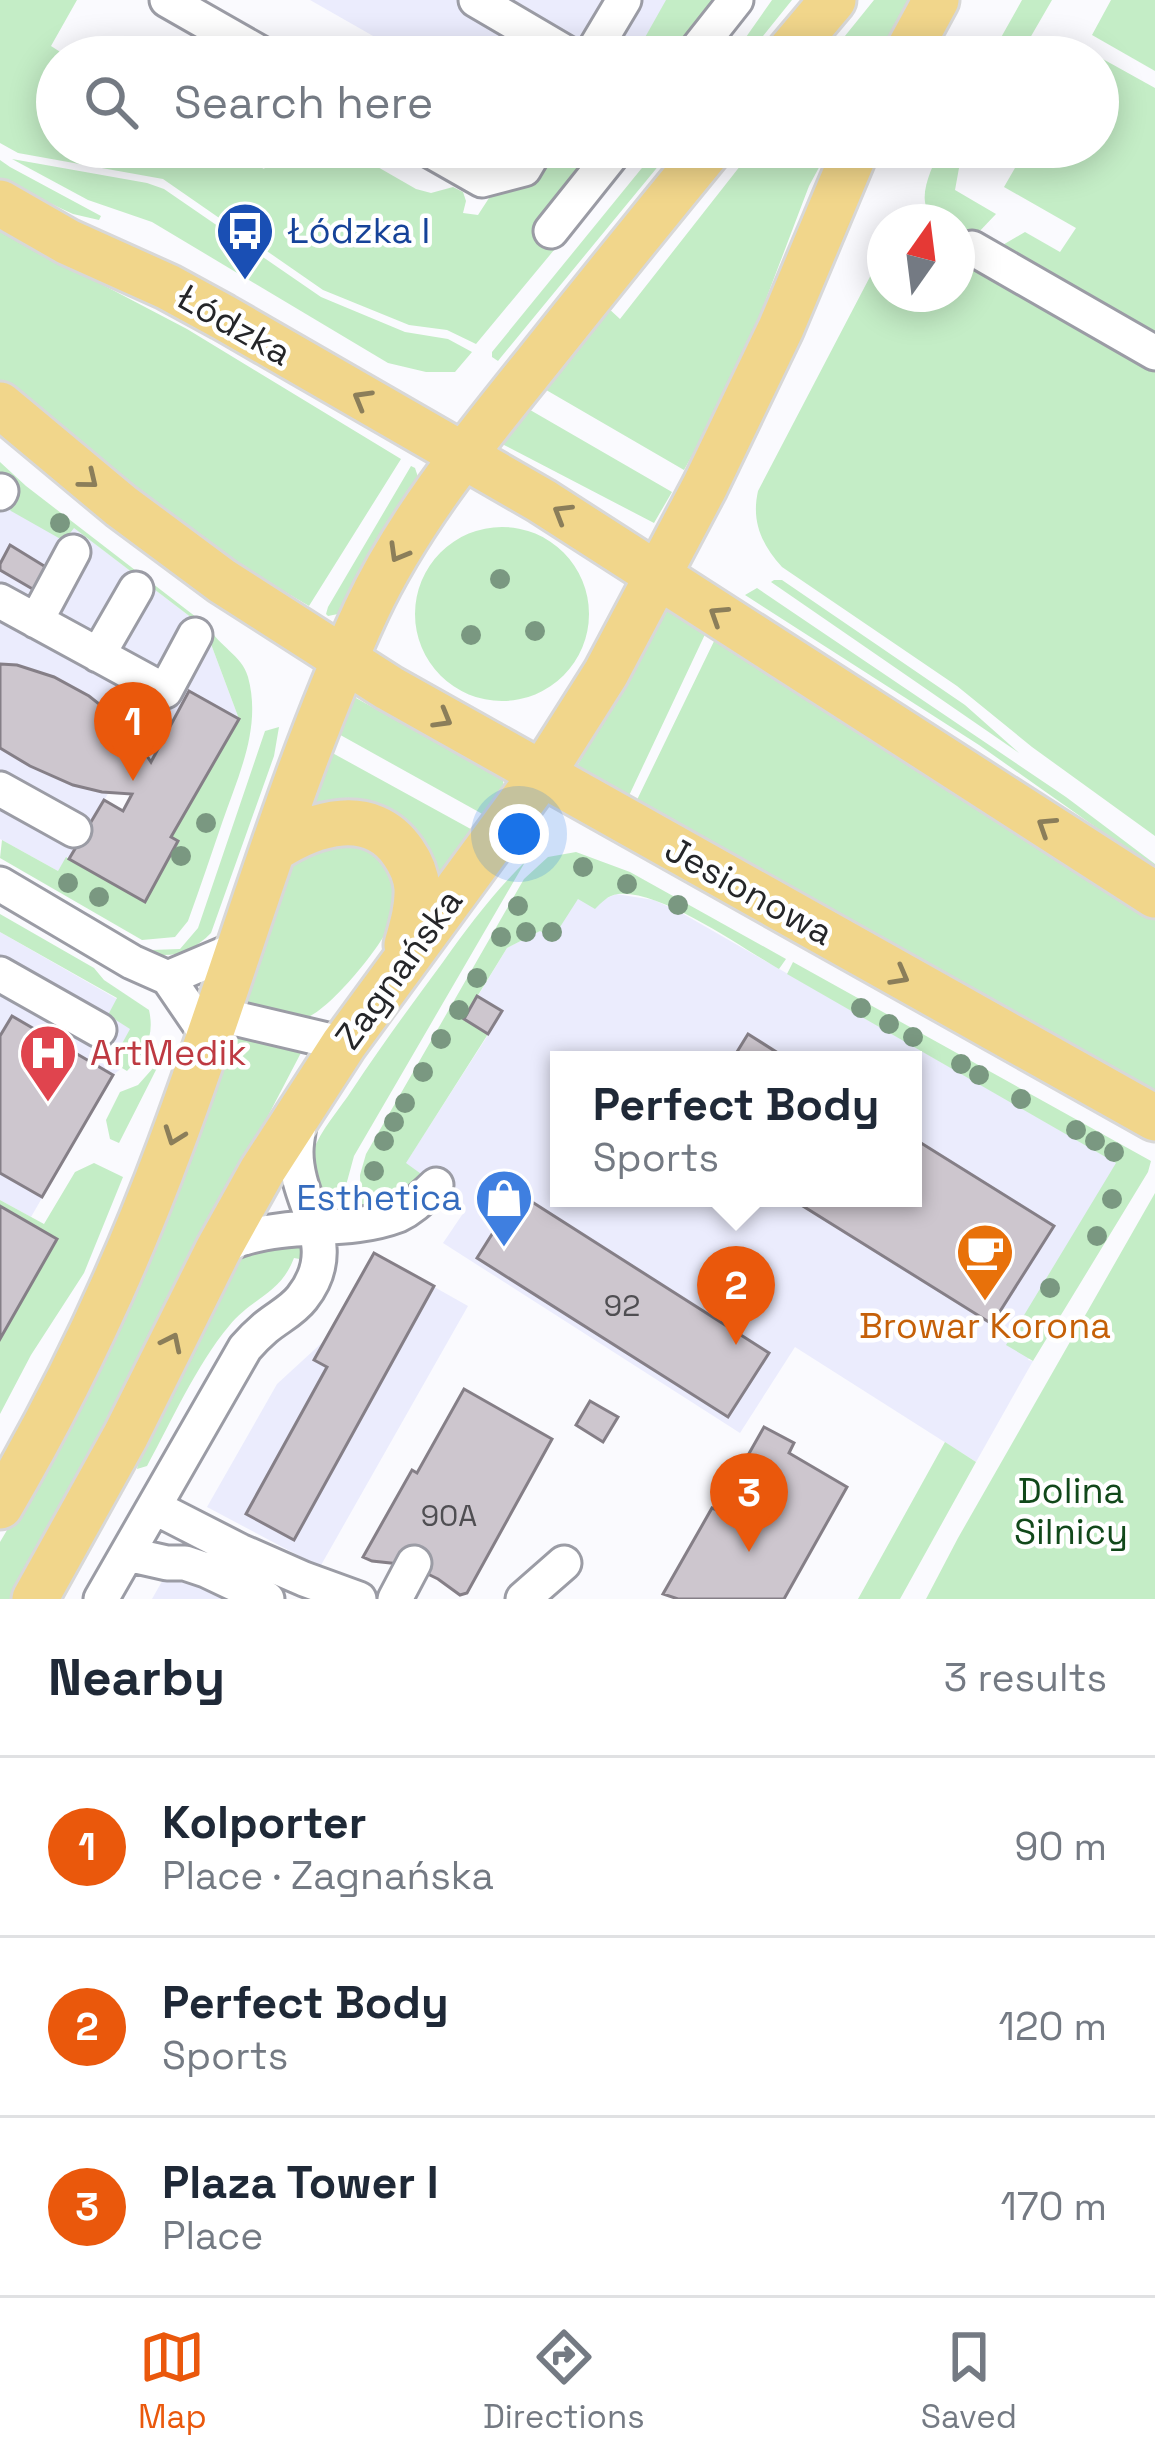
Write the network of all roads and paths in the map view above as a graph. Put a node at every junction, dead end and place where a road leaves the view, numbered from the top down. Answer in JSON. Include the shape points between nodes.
{"nodes":[{"id":1,"x":167,"y":0,"type":"edge"},
{"id":2,"x":476,"y":0,"type":"edge"},
{"id":3,"x":624,"y":0,"type":"edge"},
{"id":4,"x":736,"y":0,"type":"edge"},
{"id":5,"x":833,"y":0,"type":"edge"},
{"id":6,"x":936,"y":0,"type":"edge"},
{"id":7,"x":230,"y":36,"type":"edge"},
{"id":8,"x":537,"y":36,"type":"edge"},
{"id":9,"x":603,"y":36,"type":"edge"},
{"id":10,"x":708,"y":36,"type":"edge"},
{"id":11,"x":803,"y":36,"type":"edge"},
{"id":12,"x":916,"y":36,"type":"edge"},
{"id":13,"x":461,"y":168,"type":"edge"},
{"id":14,"x":525,"y":168,"type":"edge"},
{"id":15,"x":601,"y":168,"type":"edge"},
{"id":16,"x":694,"y":168,"type":"edge"},
{"id":17,"x":848,"y":168,"type":"edge"},
{"id":18,"x":0,"y":203,"type":"edge"},
{"id":19,"x":551,"y":231,"type":"dead end"},
{"id":20,"x":975,"y":250,"type":"edge"},
{"id":21,"x":1155,"y":353,"type":"edge"},
{"id":22,"x":0,"y":405,"type":"edge"},
{"id":23,"x":464,"y":456,"type":"junction"},
{"id":24,"x":74,"y":552,"type":"dead end"},
{"id":25,"x":658,"y":574,"type":"junction"},
{"id":26,"x":136,"y":589,"type":"dead end"},
{"id":27,"x":0,"y":602,"type":"edge"},
{"id":28,"x":36,"y":621,"type":"junction"},
{"id":29,"x":195,"y":635,"type":"dead end"},
{"id":30,"x":98,"y":655,"type":"junction"},
{"id":31,"x":346,"y":661,"type":"junction"},
{"id":32,"x":542,"y":774,"type":"junction"},
{"id":33,"x":0,"y":789,"type":"edge"},
{"id":34,"x":74,"y":830,"type":"dead end"},
{"id":35,"x":274,"y":849,"type":"junction"},
{"id":36,"x":0,"y":884,"type":"edge"},
{"id":37,"x":1155,"y":895,"type":"edge"},
{"id":38,"x":241,"y":947,"type":"junction"},
{"id":39,"x":404,"y":961,"type":"junction"},
{"id":40,"x":0,"y":974,"type":"edge"},
{"id":41,"x":168,"y":978,"type":"junction"},
{"id":42,"x":213,"y":1026,"type":"junction"},
{"id":43,"x":99,"y":1030,"type":"dead end"},
{"id":44,"x":344,"y":1044,"type":"junction"},
{"id":45,"x":302,"y":1107,"type":"junction"},
{"id":46,"x":1155,"y":1118,"type":"edge"},
{"id":47,"x":436,"y":1185,"type":"dead end"},
{"id":48,"x":318,"y":1229,"type":"junction"},
{"id":49,"x":218,"y":1250,"type":"junction"},
{"id":50,"x":0,"y":1506,"type":"edge"},
{"id":51,"x":154,"y":1507,"type":"junction"},
{"id":52,"x":127,"y":1554,"type":"junction"},
{"id":53,"x":414,"y":1563,"type":"dead end"},
{"id":54,"x":564,"y":1563,"type":"dead end"},
{"id":55,"x":35,"y":1599,"type":"edge"},
{"id":56,"x":101,"y":1599,"type":"edge"},
{"id":57,"x":267,"y":1599,"type":"edge"},
{"id":58,"x":359,"y":1599,"type":"edge"},
{"id":59,"x":395,"y":1599,"type":"edge"},
{"id":60,"x":523,"y":1599,"type":"edge"}],
"edges":[{"from":1,"to":7,"type":"street"},
{"from":2,"to":8,"type":"street"},
{"from":3,"to":9,"type":"street"},
{"from":4,"to":10,"type":"street"},
{"from":5,"to":11,"type":"main road"},
{"from":6,"to":12,"type":"main road"},
{"from":13,"to":14,"type":"street","via":[[482,180]]},
{"from":15,"to":19,"type":"street"},
{"from":16,"to":23,"type":"main road"},
{"from":17,"to":25,"type":"main road","name":"Zagnańska","via":[[772,346]]},
{"from":23,"to":18,"type":"main road","name":"Łódzka","one_way":true,"via":[[168,287]]},
{"from":20,"to":21,"type":"street"},
{"from":22,"to":31,"type":"main road","one_way":true,"via":[[171,544]]},
{"from":25,"to":23,"type":"main road","one_way":true},
{"from":23,"to":31,"type":"main road","one_way":true,"via":[[394,560]]},
{"from":24,"to":28,"type":"street"},
{"from":25,"to":32,"type":"main road","name":"Zagnańska"},
{"from":37,"to":25,"type":"main road","one_way":true},
{"from":26,"to":30,"type":"street"},
{"from":27,"to":28,"type":"street"},
{"from":28,"to":30,"type":"street"},
{"from":29,"to":30,"type":"street","via":[[165,691]]},
{"from":31,"to":32,"type":"main road","name":"Jesionowa","one_way":true},
{"from":31,"to":35,"type":"main road"},
{"from":32,"to":39,"type":"main road","name":"Zagnańska"},
{"from":32,"to":46,"type":"main road","name":"Jesionowa","one_way":true},
{"from":33,"to":34,"type":"street"},
{"from":35,"to":38,"type":"main road"},
{"from":35,"to":39,"type":"main road","via":[[301,831],[342,823],[361,823],[396,842],[417,886]]},
{"from":36,"to":41,"type":"street"},
{"from":38,"to":41,"type":"street"},
{"from":38,"to":42,"type":"main road"},
{"from":39,"to":44,"type":"main road","name":"Zagnańska"},
{"from":40,"to":43,"type":"street"},
{"from":41,"to":42,"type":"street"},
{"from":42,"to":44,"type":"street"},
{"from":42,"to":50,"type":"main road","one_way":true,"via":[[130,1249]]},
{"from":44,"to":45,"type":"main road","name":"Zagnańska"},
{"from":45,"to":48,"type":"street","via":[[296,1153]]},
{"from":45,"to":49,"type":"main road","name":"Zagnańska"},
{"from":47,"to":48,"type":"street","via":[[400,1214]]},
{"from":48,"to":49,"type":"street","via":[[243,1238]]},
{"from":48,"to":51,"type":"street","via":[[315,1279],[245,1348]]},
{"from":55,"to":49,"type":"main road","name":"Zagnańska","one_way":true},
{"from":51,"to":52,"type":"street"},
{"from":51,"to":58,"type":"street"},
{"from":52,"to":56,"type":"street"},
{"from":52,"to":57,"type":"street","via":[[185,1563]]},
{"from":53,"to":59,"type":"street"},
{"from":54,"to":60,"type":"street"}]}
